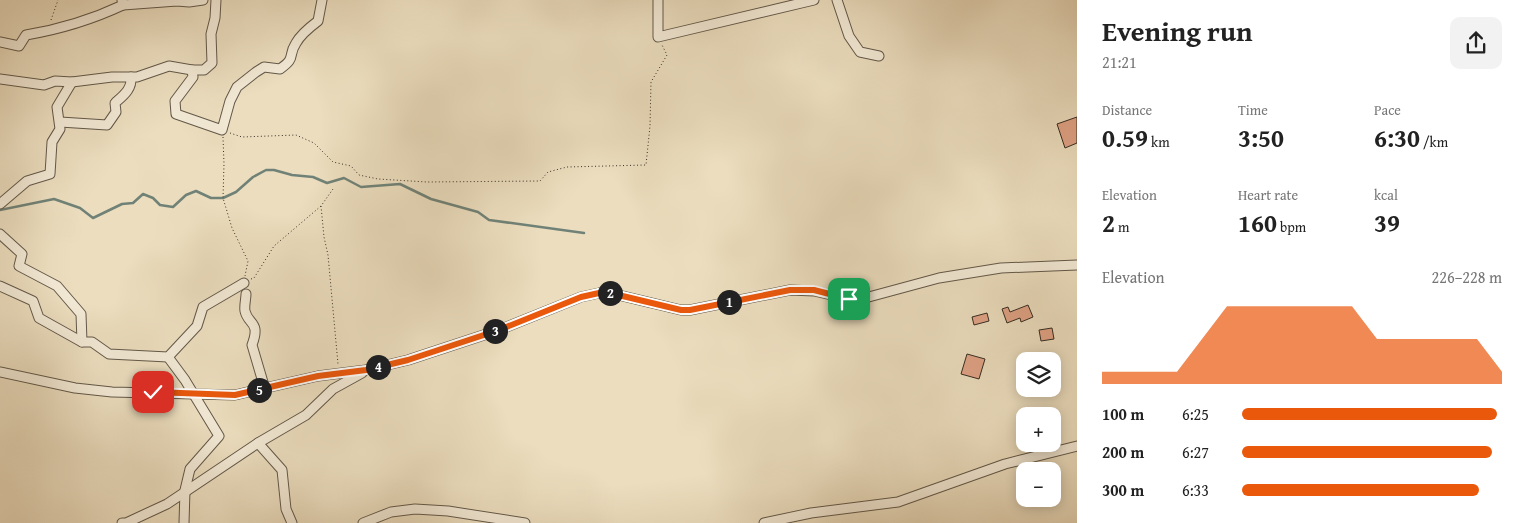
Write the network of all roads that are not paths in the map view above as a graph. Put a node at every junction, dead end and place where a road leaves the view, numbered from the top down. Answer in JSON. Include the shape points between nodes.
{"nodes":[{"id":1,"x":203,"y":0,"type":"edge"},
{"id":2,"x":216,"y":0,"type":"edge"},
{"id":3,"x":322,"y":0,"type":"edge"},
{"id":4,"x":658,"y":0,"type":"edge"},
{"id":5,"x":814,"y":0,"type":"edge"},
{"id":6,"x":837,"y":0,"type":"edge"},
{"id":7,"x":123,"y":3,"type":"edge"},
{"id":8,"x":0,"y":42,"type":"edge"},
{"id":9,"x":879,"y":56,"type":"dead end"},
{"id":10,"x":192,"y":70,"type":"junction"},
{"id":11,"x":131,"y":77,"type":"junction"},
{"id":12,"x":0,"y":79,"type":"edge"},
{"id":13,"x":72,"y":82,"type":"junction"},
{"id":14,"x":60,"y":122,"type":"junction"},
{"id":15,"x":0,"y":204,"type":"edge"},
{"id":16,"x":0,"y":234,"type":"edge"},
{"id":17,"x":1077,"y":264,"type":"edge"},
{"id":18,"x":244,"y":283,"type":"road end"},
{"id":19,"x":0,"y":286,"type":"edge"},
{"id":20,"x":246,"y":294,"type":"dead end"},
{"id":21,"x":82,"y":342,"type":"junction"},
{"id":22,"x":168,"y":358,"type":"junction"},
{"id":23,"x":366,"y":370,"type":"junction"},
{"id":24,"x":0,"y":372,"type":"edge"},
{"id":25,"x":265,"y":389,"type":"junction"},
{"id":26,"x":193,"y":393,"type":"junction"},
{"id":27,"x":258,"y":443,"type":"junction"},
{"id":28,"x":1077,"y":446,"type":"edge"},
{"id":29,"x":185,"y":490,"type":"junction"},
{"id":30,"x":122,"y":523,"type":"edge"},
{"id":31,"x":184,"y":523,"type":"edge"},
{"id":32,"x":292,"y":523,"type":"edge"},
{"id":33,"x":363,"y":523,"type":"edge"},
{"id":34,"x":525,"y":523,"type":"edge"},
{"id":35,"x":764,"y":523,"type":"edge"}],
"edges":[{"from":1,"to":7,"type":"street"},
{"from":2,"to":10,"type":"street","via":[[211,34],[212,63],[204,70]]},
{"from":3,"to":10,"type":"street","via":[[318,21],[295,44],[291,61],[280,69],[264,67],[237,87],[222,130],[176,114],[175,101],[194,77]]},
{"from":4,"to":5,"type":"street","via":[[658,38]]},
{"from":6,"to":9,"type":"street","via":[[849,36],[860,52]]},
{"from":7,"to":8,"type":"street","via":[[94,18],[26,35],[20,46]]},
{"from":10,"to":11,"type":"street","via":[[169,66]]},
{"from":11,"to":13,"type":"street"},
{"from":11,"to":14,"type":"street","via":[[128,91],[115,103],[116,112],[107,125]]},
{"from":12,"to":13,"type":"street","via":[[44,84]]},
{"from":13,"to":14,"type":"street","via":[[57,106]]},
{"from":14,"to":15,"type":"street","via":[[60,129],[52,142],[50,174],[27,181]]},
{"from":16,"to":21,"type":"street","via":[[22,254],[20,266],[58,286],[81,314]]},
{"from":17,"to":23,"type":"street","via":[[1001,268],[939,278],[866,298],[849,299],[814,290],[790,290],[690,310],[599,293],[499,330],[408,360]]},
{"from":18,"to":22,"type":"street","via":[[203,307],[196,326]]},
{"from":19,"to":21,"type":"street","via":[[33,301],[39,318]]},
{"from":20,"to":25,"type":"street","via":[[245,312],[255,325],[252,345]]},
{"from":21,"to":22,"type":"street","via":[[92,342],[109,354]]},
{"from":22,"to":26,"type":"street"},
{"from":23,"to":25,"type":"street","via":[[318,376]]},
{"from":23,"to":27,"type":"street","via":[[333,389],[306,415]]},
{"from":24,"to":26,"type":"street","via":[[75,388]]},
{"from":25,"to":26,"type":"street","via":[[235,395]]},
{"from":26,"to":29,"type":"street","via":[[219,436],[190,469]]},
{"from":27,"to":29,"type":"street"},
{"from":27,"to":32,"type":"street","via":[[282,470],[286,509]]},
{"from":28,"to":35,"type":"street","via":[[1005,464],[898,502],[811,513]]},
{"from":29,"to":30,"type":"street","via":[[167,504]]},
{"from":29,"to":31,"type":"street"},
{"from":33,"to":34,"type":"street","via":[[400,509],[433,509]]}]}
